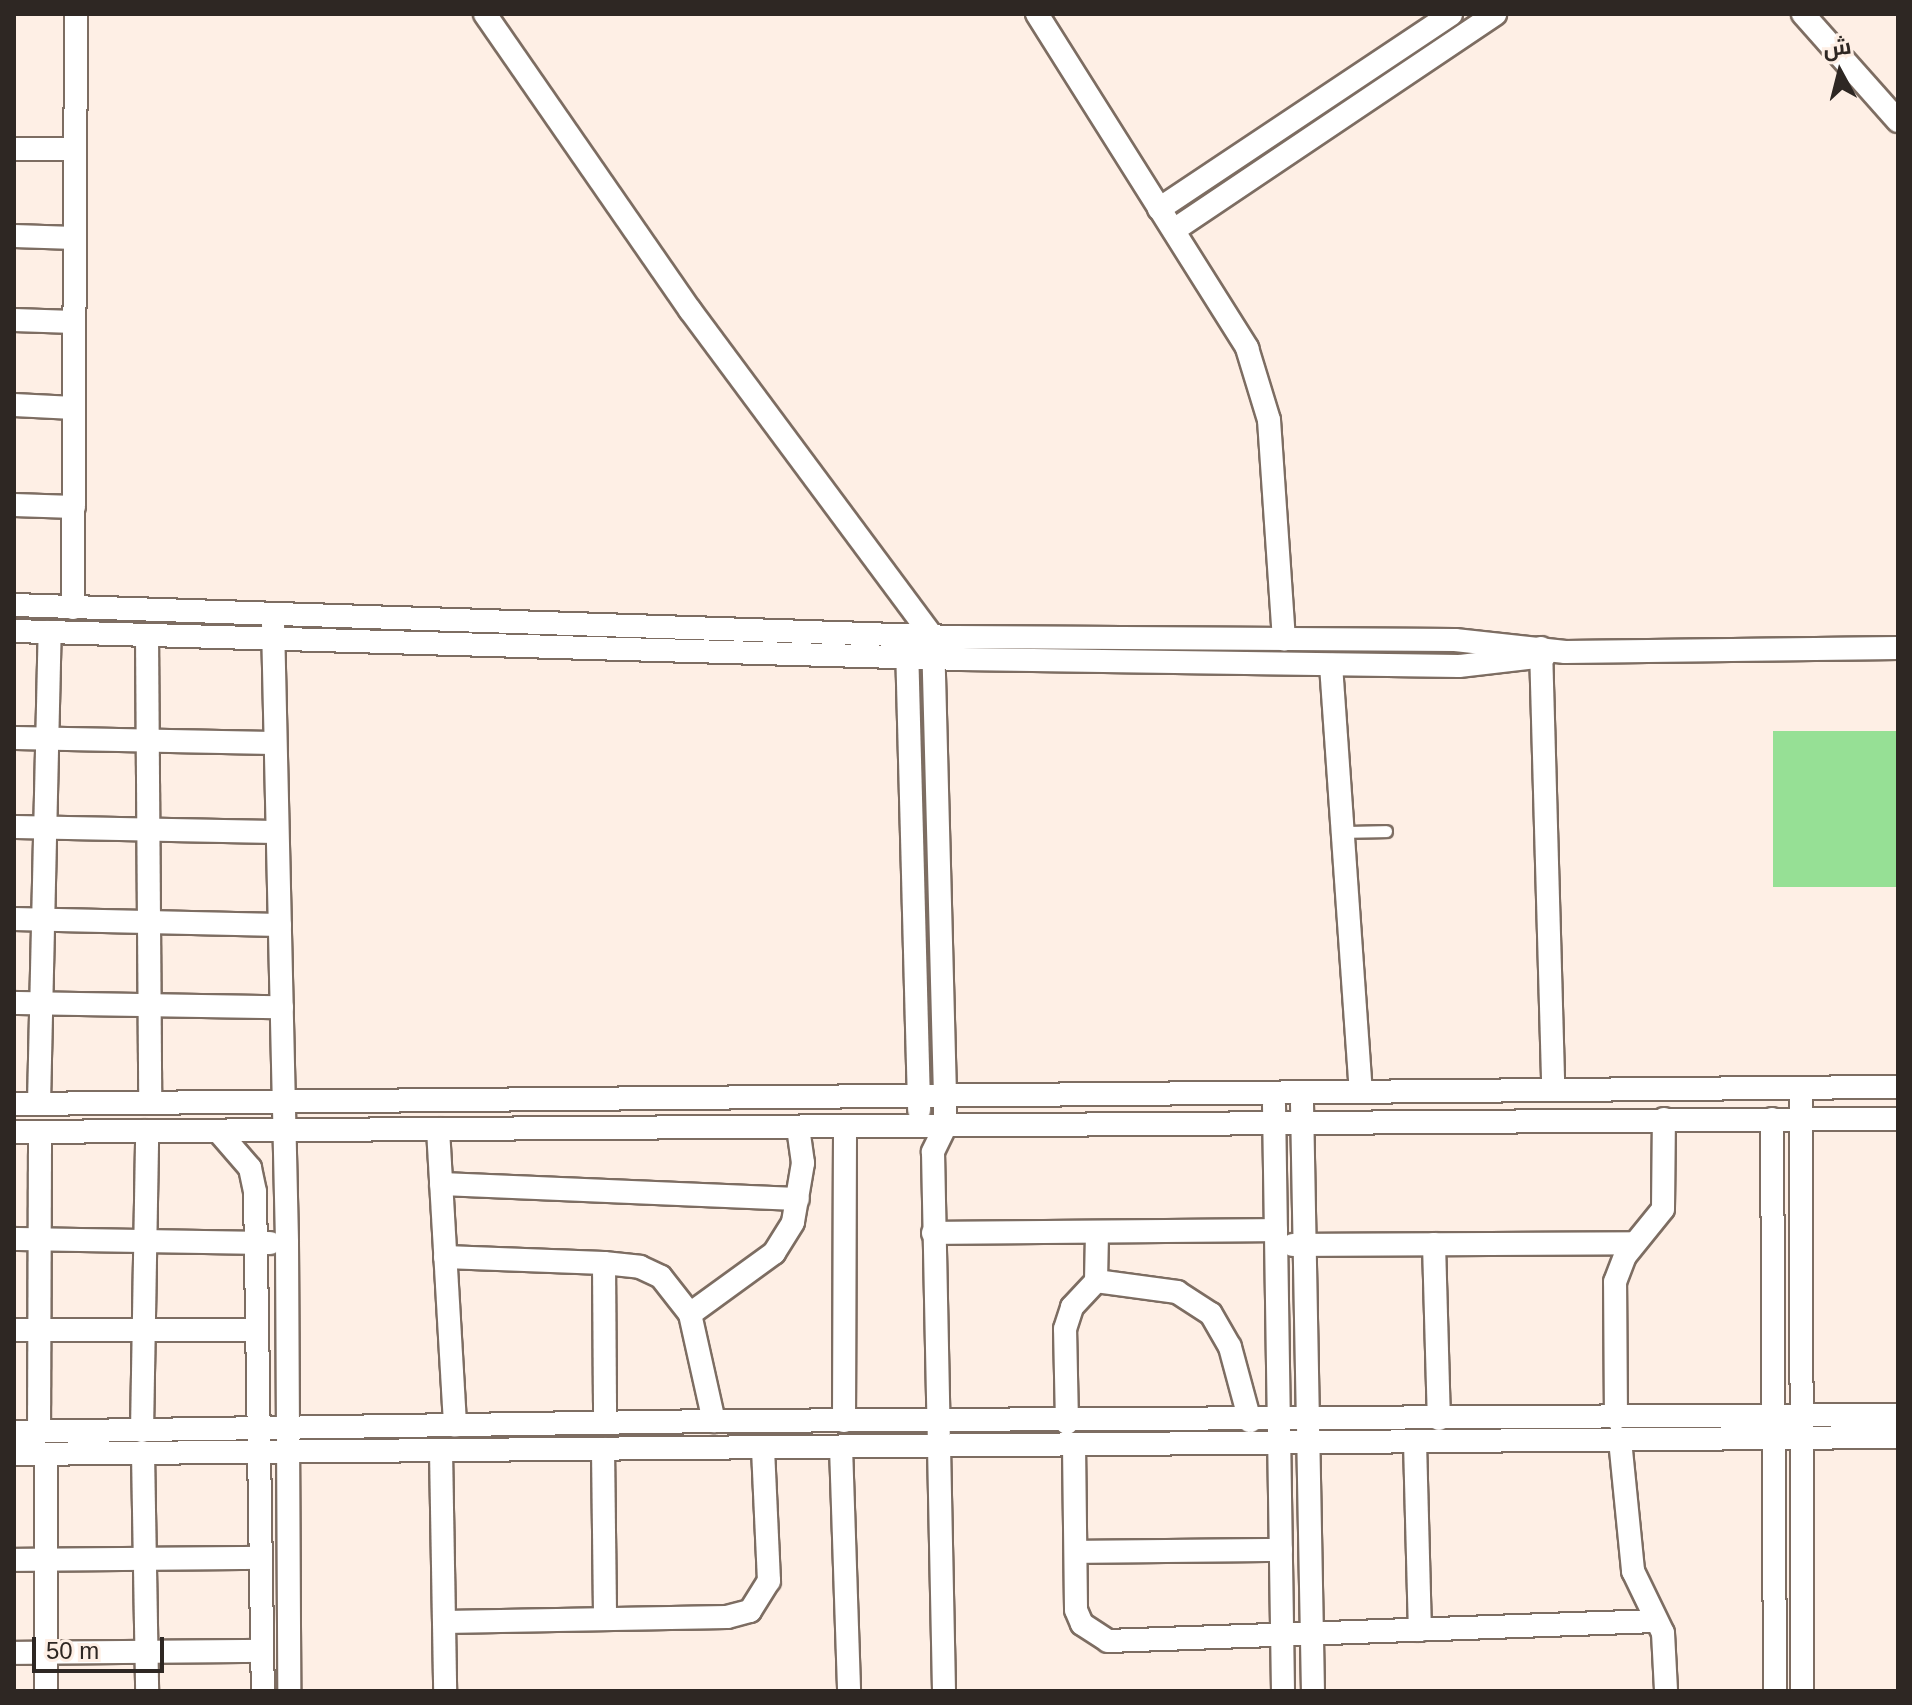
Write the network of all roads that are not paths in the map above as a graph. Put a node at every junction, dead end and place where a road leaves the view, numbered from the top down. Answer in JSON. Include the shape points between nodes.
{"nodes":[{"id":1,"x":76,"y":14,"type":"edge"},
{"id":2,"x":485,"y":14,"type":"edge"},
{"id":3,"x":1037,"y":14,"type":"edge"},
{"id":4,"x":1451,"y":14,"type":"edge"},
{"id":5,"x":1495,"y":14,"type":"edge"},
{"id":6,"x":1803,"y":14,"type":"edge"},
{"id":7,"x":1339,"y":89,"type":"junction"},
{"id":8,"x":1353,"y":110,"type":"junction"},
{"id":9,"x":1898,"y":121,"type":"edge"},
{"id":10,"x":14,"y":149,"type":"edge"},
{"id":11,"x":75,"y":149,"type":"junction"},
{"id":12,"x":1159,"y":209,"type":"junction"},
{"id":13,"x":1174,"y":230,"type":"junction"},
{"id":14,"x":14,"y":236,"type":"edge"},
{"id":15,"x":75,"y":238,"type":"junction"},
{"id":16,"x":14,"y":320,"type":"edge"},
{"id":17,"x":74,"y":322,"type":"junction"},
{"id":18,"x":14,"y":405,"type":"edge"},
{"id":19,"x":74,"y":408,"type":"junction"},
{"id":20,"x":14,"y":505,"type":"edge"},
{"id":21,"x":74,"y":507,"type":"junction"},
{"id":22,"x":14,"y":605,"type":"edge"},
{"id":23,"x":73,"y":608,"type":"junction"},
{"id":24,"x":273,"y":615,"type":"junction"},
{"id":25,"x":14,"y":631,"type":"edge"},
{"id":26,"x":50,"y":632,"type":"junction"},
{"id":27,"x":147,"y":635,"type":"junction"},
{"id":28,"x":910,"y":636,"type":"junction"},
{"id":29,"x":273,"y":638,"type":"junction"},
{"id":30,"x":1284,"y":639,"type":"junction"},
{"id":31,"x":935,"y":648,"type":"junction"},
{"id":32,"x":1898,"y":648,"type":"edge"},
{"id":33,"x":1542,"y":652,"type":"junction"},
{"id":34,"x":1331,"y":665,"type":"junction"},
{"id":35,"x":14,"y":738,"type":"edge"},
{"id":36,"x":48,"y":738,"type":"junction"},
{"id":37,"x":148,"y":740,"type":"junction"},
{"id":38,"x":275,"y":743,"type":"junction"},
{"id":39,"x":14,"y":827,"type":"edge"},
{"id":40,"x":45,"y":828,"type":"junction"},
{"id":41,"x":148,"y":830,"type":"junction"},
{"id":42,"x":1386,"y":831,"type":"dead end"},
{"id":43,"x":277,"y":832,"type":"junction"},
{"id":44,"x":1342,"y":832,"type":"junction"},
{"id":45,"x":14,"y":919,"type":"edge"},
{"id":46,"x":43,"y":919,"type":"junction"},
{"id":47,"x":149,"y":922,"type":"junction"},
{"id":48,"x":280,"y":925,"type":"junction"},
{"id":49,"x":14,"y":1003,"type":"edge"},
{"id":50,"x":41,"y":1004,"type":"junction"},
{"id":51,"x":149,"y":1006,"type":"junction"},
{"id":52,"x":282,"y":1007,"type":"junction"},
{"id":53,"x":1553,"y":1087,"type":"junction"},
{"id":54,"x":1898,"y":1087,"type":"edge"},
{"id":55,"x":1801,"y":1088,"type":"junction"},
{"id":56,"x":1361,"y":1090,"type":"junction"},
{"id":57,"x":1274,"y":1092,"type":"junction"},
{"id":58,"x":1302,"y":1092,"type":"junction"},
{"id":59,"x":918,"y":1095,"type":"junction"},
{"id":60,"x":945,"y":1095,"type":"junction"},
{"id":61,"x":284,"y":1101,"type":"junction"},
{"id":62,"x":150,"y":1102,"type":"junction"},
{"id":63,"x":39,"y":1103,"type":"junction"},
{"id":64,"x":14,"y":1104,"type":"edge"},
{"id":65,"x":1303,"y":1119,"type":"junction"},
{"id":66,"x":1664,"y":1119,"type":"junction"},
{"id":67,"x":1772,"y":1119,"type":"junction"},
{"id":68,"x":1801,"y":1119,"type":"junction"},
{"id":69,"x":1898,"y":1119,"type":"edge"},
{"id":70,"x":1274,"y":1120,"type":"junction"},
{"id":71,"x":919,"y":1126,"type":"junction"},
{"id":72,"x":798,"y":1127,"type":"junction"},
{"id":73,"x":845,"y":1127,"type":"junction"},
{"id":74,"x":945,"y":1127,"type":"junction"},
{"id":75,"x":438,"y":1129,"type":"junction"},
{"id":76,"x":147,"y":1131,"type":"junction"},
{"id":77,"x":218,"y":1131,"type":"junction"},
{"id":78,"x":284,"y":1131,"type":"junction"},
{"id":79,"x":14,"y":1132,"type":"edge"},
{"id":80,"x":40,"y":1132,"type":"junction"},
{"id":81,"x":933,"y":1152,"type":"junction"},
{"id":82,"x":441,"y":1184,"type":"junction"},
{"id":83,"x":798,"y":1199,"type":"junction"},
{"id":84,"x":1097,"y":1232,"type":"junction"},
{"id":85,"x":933,"y":1233,"type":"junction"},
{"id":86,"x":1276,"y":1238,"type":"junction"},
{"id":87,"x":14,"y":1239,"type":"edge"},
{"id":88,"x":39,"y":1239,"type":"junction"},
{"id":89,"x":145,"y":1241,"type":"junction"},
{"id":90,"x":256,"y":1242,"type":"junction"},
{"id":91,"x":287,"y":1243,"type":"junction"},
{"id":92,"x":1634,"y":1243,"type":"junction"},
{"id":93,"x":1434,"y":1244,"type":"junction"},
{"id":94,"x":1305,"y":1245,"type":"junction"},
{"id":95,"x":445,"y":1257,"type":"junction"},
{"id":96,"x":604,"y":1263,"type":"junction"},
{"id":97,"x":1096,"y":1281,"type":"junction"},
{"id":98,"x":690,"y":1314,"type":"junction"},
{"id":99,"x":14,"y":1330,"type":"edge"},
{"id":100,"x":39,"y":1330,"type":"junction"},
{"id":101,"x":144,"y":1330,"type":"junction"},
{"id":102,"x":257,"y":1330,"type":"junction"},
{"id":103,"x":1898,"y":1415,"type":"edge"},
{"id":104,"x":1439,"y":1419,"type":"junction"},
{"id":105,"x":938,"y":1420,"type":"junction"},
{"id":106,"x":714,"y":1421,"type":"junction"},
{"id":107,"x":844,"y":1421,"type":"junction"},
{"id":108,"x":1250,"y":1421,"type":"junction"},
{"id":109,"x":605,"y":1423,"type":"junction"},
{"id":110,"x":1067,"y":1423,"type":"junction"},
{"id":111,"x":455,"y":1426,"type":"junction"},
{"id":112,"x":1801,"y":1427,"type":"junction"},
{"id":113,"x":1774,"y":1428,"type":"junction"},
{"id":114,"x":1618,"y":1429,"type":"junction"},
{"id":115,"x":14,"y":1432,"type":"edge"},
{"id":116,"x":39,"y":1432,"type":"junction"},
{"id":117,"x":1279,"y":1432,"type":"junction"},
{"id":118,"x":1308,"y":1432,"type":"junction"},
{"id":119,"x":1898,"y":1437,"type":"edge"},
{"id":120,"x":259,"y":1441,"type":"junction"},
{"id":121,"x":288,"y":1441,"type":"junction"},
{"id":122,"x":142,"y":1442,"type":"junction"},
{"id":123,"x":1415,"y":1442,"type":"junction"},
{"id":124,"x":1074,"y":1445,"type":"junction"},
{"id":125,"x":938,"y":1446,"type":"junction"},
{"id":126,"x":763,"y":1447,"type":"junction"},
{"id":127,"x":841,"y":1447,"type":"junction"},
{"id":128,"x":603,"y":1449,"type":"junction"},
{"id":129,"x":441,"y":1451,"type":"junction"},
{"id":130,"x":14,"y":1454,"type":"edge"},
{"id":131,"x":46,"y":1454,"type":"junction"},
{"id":132,"x":1281,"y":1550,"type":"junction"},
{"id":133,"x":1076,"y":1552,"type":"junction"},
{"id":134,"x":261,"y":1558,"type":"junction"},
{"id":135,"x":14,"y":1560,"type":"edge"},
{"id":136,"x":46,"y":1560,"type":"junction"},
{"id":137,"x":145,"y":1560,"type":"junction"},
{"id":138,"x":605,"y":1619,"type":"junction"},
{"id":139,"x":1656,"y":1621,"type":"junction"},
{"id":140,"x":444,"y":1622,"type":"junction"},
{"id":141,"x":1420,"y":1630,"type":"junction"},
{"id":142,"x":1282,"y":1634,"type":"junction"},
{"id":143,"x":1312,"y":1634,"type":"junction"},
{"id":144,"x":262,"y":1651,"type":"junction"},
{"id":145,"x":146,"y":1652,"type":"junction"},
{"id":146,"x":14,"y":1653,"type":"edge"},
{"id":147,"x":46,"y":1653,"type":"junction"},
{"id":148,"x":46,"y":1691,"type":"edge"},
{"id":149,"x":147,"y":1691,"type":"edge"},
{"id":150,"x":263,"y":1691,"type":"edge"},
{"id":151,"x":289,"y":1691,"type":"edge"},
{"id":152,"x":445,"y":1691,"type":"edge"},
{"id":153,"x":849,"y":1691,"type":"edge"},
{"id":154,"x":944,"y":1691,"type":"edge"},
{"id":155,"x":1283,"y":1691,"type":"edge"},
{"id":156,"x":1313,"y":1691,"type":"edge"},
{"id":157,"x":1666,"y":1691,"type":"edge"},
{"id":158,"x":1775,"y":1691,"type":"edge"},
{"id":159,"x":1802,"y":1691,"type":"edge"}],
"edges":[{"from":1,"to":11,"type":"street"},
{"from":2,"to":28,"type":"street"},
{"from":3,"to":12,"type":"street"},
{"from":4,"to":7,"type":"street"},
{"from":5,"to":8,"type":"street"},
{"from":6,"to":9,"type":"street"},
{"from":7,"to":8,"type":"street"},
{"from":7,"to":12,"type":"street"},
{"from":8,"to":13,"type":"street"},
{"from":10,"to":11,"type":"street"},
{"from":11,"to":15,"type":"street"},
{"from":12,"to":13,"type":"street"},
{"from":13,"to":30,"type":"street","via":[[1247,348],[1260,382],[1269,420]]},
{"from":14,"to":15,"type":"street"},
{"from":15,"to":17,"type":"street"},
{"from":16,"to":17,"type":"street"},
{"from":17,"to":19,"type":"street"},
{"from":18,"to":19,"type":"street"},
{"from":19,"to":21,"type":"street"},
{"from":20,"to":21,"type":"street"},
{"from":21,"to":23,"type":"street"},
{"from":22,"to":23,"type":"street"},
{"from":23,"to":24,"type":"street"},
{"from":24,"to":28,"type":"street"},
{"from":24,"to":29,"type":"street"},
{"from":25,"to":26,"type":"street"},
{"from":26,"to":27,"type":"street"},
{"from":26,"to":36,"type":"street"},
{"from":27,"to":29,"type":"street"},
{"from":27,"to":37,"type":"street"},
{"from":28,"to":29,"type":"street"},
{"from":28,"to":31,"type":"street"},
{"from":28,"to":59,"type":"street"},
{"from":29,"to":38,"type":"street"},
{"from":30,"to":31,"type":"street"},
{"from":30,"to":33,"type":"street","via":[[1455,640]]},
{"from":31,"to":34,"type":"street"},
{"from":31,"to":60,"type":"street"},
{"from":32,"to":33,"type":"street"},
{"from":33,"to":34,"type":"street","via":[[1459,666]]},
{"from":33,"to":53,"type":"street"},
{"from":34,"to":44,"type":"street"},
{"from":35,"to":36,"type":"street"},
{"from":36,"to":37,"type":"street"},
{"from":36,"to":40,"type":"street"},
{"from":37,"to":38,"type":"street"},
{"from":37,"to":41,"type":"street"},
{"from":38,"to":43,"type":"street"},
{"from":39,"to":40,"type":"street"},
{"from":40,"to":41,"type":"street"},
{"from":40,"to":46,"type":"street"},
{"from":41,"to":43,"type":"street"},
{"from":41,"to":47,"type":"street"},
{"from":42,"to":44,"type":"lane"},
{"from":43,"to":48,"type":"street"},
{"from":44,"to":56,"type":"street"},
{"from":45,"to":46,"type":"street"},
{"from":46,"to":47,"type":"street"},
{"from":46,"to":50,"type":"street"},
{"from":47,"to":48,"type":"street"},
{"from":47,"to":51,"type":"street"},
{"from":48,"to":52,"type":"street"},
{"from":49,"to":50,"type":"street"},
{"from":50,"to":51,"type":"street"},
{"from":50,"to":63,"type":"street"},
{"from":51,"to":52,"type":"street"},
{"from":51,"to":62,"type":"street"},
{"from":52,"to":61,"type":"street"},
{"from":53,"to":55,"type":"street"},
{"from":53,"to":56,"type":"street"},
{"from":54,"to":55,"type":"street"},
{"from":55,"to":68,"type":"street"},
{"from":56,"to":58,"type":"street"},
{"from":57,"to":58,"type":"street"},
{"from":57,"to":60,"type":"street"},
{"from":57,"to":70,"type":"street"},
{"from":58,"to":65,"type":"street"},
{"from":59,"to":60,"type":"street"},
{"from":59,"to":61,"type":"street"},
{"from":59,"to":71,"type":"street"},
{"from":60,"to":74,"type":"street"},
{"from":61,"to":62,"type":"street"},
{"from":61,"to":78,"type":"street"},
{"from":62,"to":63,"type":"street"},
{"from":63,"to":64,"type":"street"},
{"from":65,"to":66,"type":"street"},
{"from":65,"to":70,"type":"street"},
{"from":65,"to":94,"type":"street"},
{"from":66,"to":67,"type":"street"},
{"from":66,"to":92,"type":"street","via":[[1663,1209]]},
{"from":67,"to":68,"type":"street"},
{"from":67,"to":113,"type":"street"},
{"from":68,"to":69,"type":"street"},
{"from":68,"to":112,"type":"street"},
{"from":70,"to":74,"type":"street"},
{"from":70,"to":86,"type":"street"},
{"from":71,"to":73,"type":"street"},
{"from":71,"to":74,"type":"street"},
{"from":71,"to":81,"type":"street"},
{"from":72,"to":73,"type":"street"},
{"from":72,"to":75,"type":"street"},
{"from":72,"to":83,"type":"street"},
{"from":73,"to":107,"type":"street"},
{"from":74,"to":81,"type":"street"},
{"from":75,"to":78,"type":"street"},
{"from":75,"to":82,"type":"street"},
{"from":76,"to":77,"type":"street"},
{"from":76,"to":80,"type":"street"},
{"from":76,"to":89,"type":"street"},
{"from":77,"to":78,"type":"street"},
{"from":77,"to":90,"type":"street","via":[[250,1168]]},
{"from":78,"to":91,"type":"street"},
{"from":79,"to":80,"type":"street"},
{"from":80,"to":88,"type":"street"},
{"from":81,"to":85,"type":"street"},
{"from":82,"to":83,"type":"street"},
{"from":82,"to":95,"type":"street"},
{"from":83,"to":98,"type":"street","via":[[793,1222],[774,1253]]},
{"from":84,"to":85,"type":"street"},
{"from":84,"to":86,"type":"street"},
{"from":84,"to":97,"type":"street"},
{"from":85,"to":105,"type":"street"},
{"from":86,"to":94,"type":"street"},
{"from":86,"to":117,"type":"street"},
{"from":87,"to":88,"type":"street"},
{"from":88,"to":89,"type":"street"},
{"from":88,"to":100,"type":"street"},
{"from":89,"to":90,"type":"street"},
{"from":89,"to":101,"type":"street"},
{"from":90,"to":91,"type":"street"},
{"from":90,"to":102,"type":"street"},
{"from":91,"to":121,"type":"street"},
{"from":92,"to":93,"type":"street"},
{"from":92,"to":114,"type":"street","via":[[1615,1282]]},
{"from":93,"to":94,"type":"street"},
{"from":93,"to":104,"type":"street"},
{"from":94,"to":118,"type":"street"},
{"from":95,"to":96,"type":"street"},
{"from":95,"to":111,"type":"street"},
{"from":96,"to":98,"type":"street","via":[[640,1267],[661,1277]]},
{"from":96,"to":109,"type":"street"},
{"from":97,"to":108,"type":"street","via":[[1177,1292],[1211,1314],[1230,1347]]},
{"from":97,"to":110,"type":"street","via":[[1067,1317]]},
{"from":98,"to":106,"type":"street"},
{"from":99,"to":100,"type":"street"},
{"from":100,"to":101,"type":"street"},
{"from":100,"to":116,"type":"street"},
{"from":101,"to":102,"type":"street"},
{"from":101,"to":122,"type":"street"},
{"from":102,"to":120,"type":"street"},
{"from":103,"to":112,"type":"street"},
{"from":104,"to":114,"type":"street"},
{"from":104,"to":118,"type":"street"},
{"from":105,"to":107,"type":"street"},
{"from":105,"to":110,"type":"street"},
{"from":105,"to":125,"type":"street"},
{"from":106,"to":107,"type":"street"},
{"from":106,"to":109,"type":"street"},
{"from":108,"to":110,"type":"street"},
{"from":108,"to":117,"type":"street"},
{"from":109,"to":111,"type":"street"},
{"from":111,"to":121,"type":"street"},
{"from":112,"to":113,"type":"street"},
{"from":112,"to":119,"type":"street"},
{"from":112,"to":159,"type":"street"},
{"from":113,"to":114,"type":"street"},
{"from":113,"to":158,"type":"street"},
{"from":114,"to":123,"type":"street"},
{"from":114,"to":139,"type":"street","via":[[1633,1571]]},
{"from":115,"to":116,"type":"street"},
{"from":116,"to":122,"type":"street"},
{"from":117,"to":118,"type":"street"},
{"from":117,"to":124,"type":"street"},
{"from":117,"to":132,"type":"street"},
{"from":118,"to":123,"type":"street"},
{"from":118,"to":143,"type":"street"},
{"from":120,"to":121,"type":"street"},
{"from":120,"to":122,"type":"street"},
{"from":120,"to":134,"type":"street"},
{"from":121,"to":129,"type":"street"},
{"from":121,"to":151,"type":"street"},
{"from":122,"to":131,"type":"street"},
{"from":122,"to":137,"type":"street"},
{"from":123,"to":141,"type":"street"},
{"from":124,"to":125,"type":"street"},
{"from":124,"to":133,"type":"street"},
{"from":125,"to":127,"type":"street"},
{"from":125,"to":154,"type":"street"},
{"from":126,"to":127,"type":"street"},
{"from":126,"to":128,"type":"street"},
{"from":126,"to":138,"type":"street","via":[[769,1581],[759,1603],[739,1616]]},
{"from":127,"to":153,"type":"street"},
{"from":128,"to":129,"type":"street"},
{"from":128,"to":138,"type":"street"},
{"from":129,"to":140,"type":"street"},
{"from":130,"to":131,"type":"street"},
{"from":131,"to":136,"type":"street"},
{"from":132,"to":133,"type":"street"},
{"from":132,"to":142,"type":"street"},
{"from":133,"to":142,"type":"street","via":[[1076,1610],[1082,1624],[1108,1641]]},
{"from":134,"to":137,"type":"street"},
{"from":134,"to":144,"type":"street"},
{"from":135,"to":136,"type":"street"},
{"from":136,"to":137,"type":"street"},
{"from":136,"to":147,"type":"street"},
{"from":137,"to":145,"type":"street"},
{"from":138,"to":140,"type":"street"},
{"from":139,"to":141,"type":"street"},
{"from":139,"to":157,"type":"street","via":[[1663,1633]]},
{"from":140,"to":152,"type":"street"},
{"from":141,"to":143,"type":"street"},
{"from":142,"to":143,"type":"street"},
{"from":142,"to":155,"type":"street"},
{"from":143,"to":156,"type":"street"},
{"from":144,"to":145,"type":"street"},
{"from":144,"to":150,"type":"street"},
{"from":145,"to":147,"type":"street"},
{"from":145,"to":149,"type":"street"},
{"from":146,"to":147,"type":"street"},
{"from":147,"to":148,"type":"street"}]}
